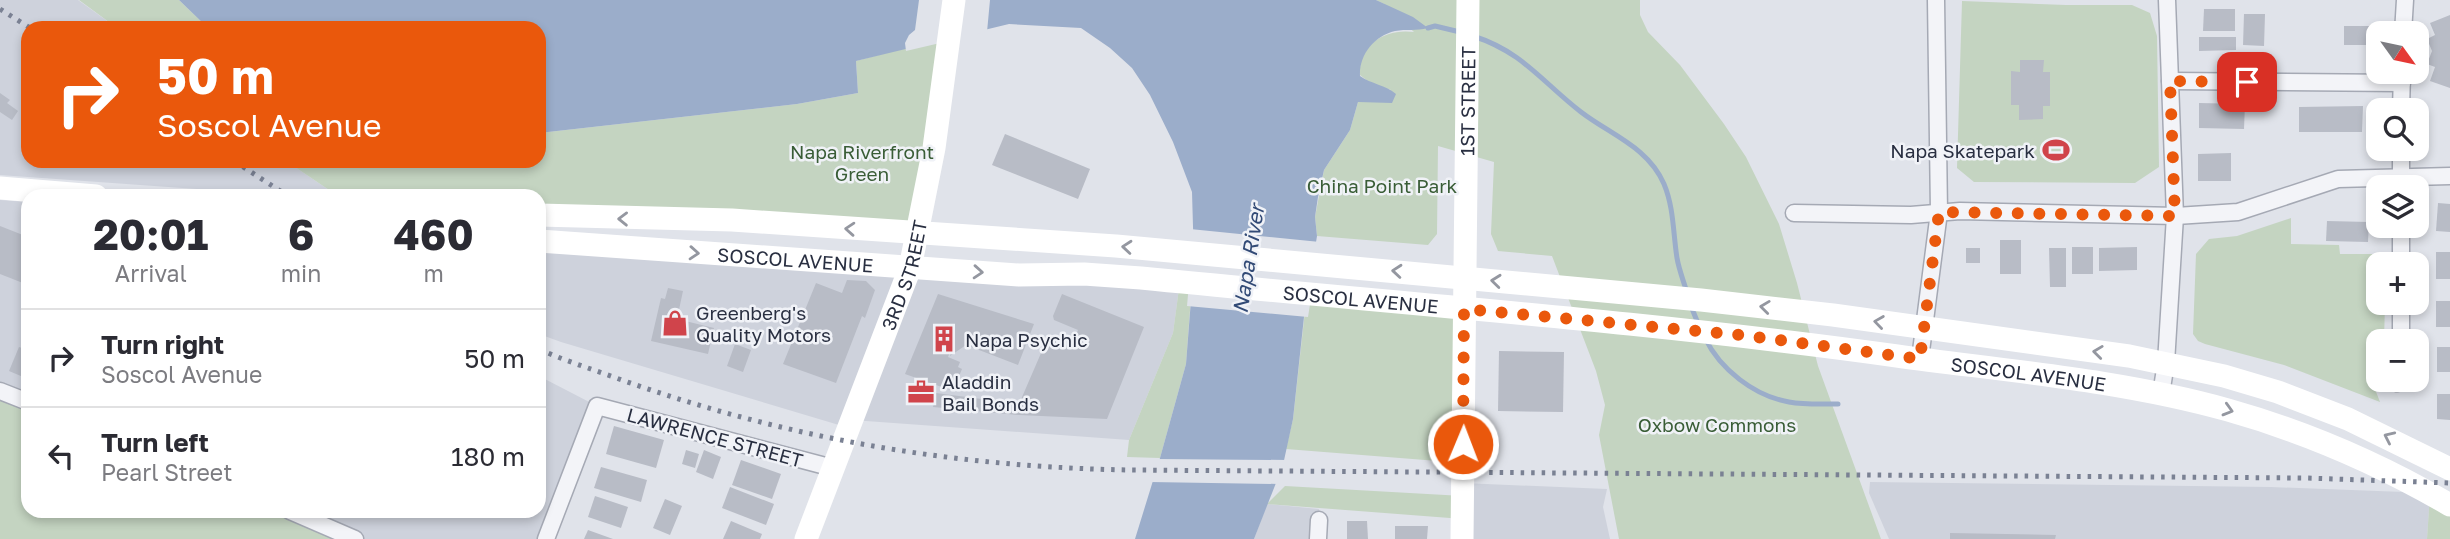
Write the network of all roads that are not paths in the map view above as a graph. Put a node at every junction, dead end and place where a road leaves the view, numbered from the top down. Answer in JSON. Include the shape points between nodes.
{"nodes":[{"id":1,"x":954,"y":0,"type":"edge"},
{"id":2,"x":1468,"y":0,"type":"edge"},
{"id":3,"x":1936,"y":0,"type":"edge"},
{"id":4,"x":2167,"y":0,"type":"edge"},
{"id":5,"x":2405,"y":0,"type":"edge"},
{"id":6,"x":2404,"y":21,"type":"edge"},
{"id":7,"x":2366,"y":78,"type":"edge"},
{"id":8,"x":2170,"y":81,"type":"junction"},
{"id":9,"x":2450,"y":176,"type":"edge"},
{"id":10,"x":2429,"y":179,"type":"edge"},
{"id":11,"x":2366,"y":180,"type":"edge"},
{"id":12,"x":0,"y":188,"type":"edge"},
{"id":13,"x":21,"y":190,"type":"edge"},
{"id":14,"x":1939,"y":212,"type":"junction"},
{"id":15,"x":1794,"y":213,"type":"dead end"},
{"id":16,"x":546,"y":215,"type":"edge"},
{"id":17,"x":2175,"y":216,"type":"junction"},
{"id":18,"x":918,"y":234,"type":"junction"},
{"id":19,"x":546,"y":242,"type":"edge"},
{"id":20,"x":910,"y":268,"type":"junction"},
{"id":21,"x":1465,"y":277,"type":"junction"},
{"id":22,"x":1464,"y":309,"type":"junction"},
{"id":23,"x":1925,"y":328,"type":"junction"},
{"id":24,"x":1920,"y":359,"type":"junction"},
{"id":25,"x":2166,"y":363,"type":"junction"},
{"id":26,"x":0,"y":391,"type":"edge"},
{"id":27,"x":2161,"y":394,"type":"junction"},
{"id":28,"x":21,"y":399,"type":"edge"},
{"id":29,"x":833,"y":468,"type":"junction"},
{"id":30,"x":2450,"y":468,"type":"edge"},
{"id":31,"x":2450,"y":505,"type":"edge"},
{"id":32,"x":306,"y":518,"type":"edge"},
{"id":33,"x":1319,"y":520,"type":"dead end"},
{"id":34,"x":355,"y":539,"type":"edge"},
{"id":35,"x":546,"y":539,"type":"edge"},
{"id":36,"x":806,"y":539,"type":"edge"},
{"id":37,"x":1318,"y":539,"type":"edge"},
{"id":38,"x":1462,"y":539,"type":"edge"}],
"edges":[{"from":1,"to":18,"type":"main road","name":"3RD STREET"},
{"from":2,"to":21,"type":"main road","name":"1ST STREET"},
{"from":3,"to":14,"type":"street"},
{"from":4,"to":8,"type":"street"},
{"from":5,"to":6,"type":"street"},
{"from":7,"to":8,"type":"street"},
{"from":8,"to":17,"type":"street"},
{"from":9,"to":10,"type":"street"},
{"from":11,"to":17,"type":"street","via":[[2338,179],[2238,212]]},
{"from":12,"to":13,"type":"main road"},
{"from":14,"to":15,"type":"street"},
{"from":14,"to":17,"type":"street"},
{"from":14,"to":23,"type":"street"},
{"from":18,"to":16,"type":"main road","name":"SOSCOL AVENUE","one_way":true,"via":[[732,220]]},
{"from":17,"to":25,"type":"street"},
{"from":18,"to":20,"type":"main road","name":"3RD STREET"},
{"from":21,"to":18,"type":"main road","name":"SOSCOL AVENUE","one_way":true},
{"from":19,"to":20,"type":"main road","name":"SOSCOL AVENUE","one_way":true},
{"from":20,"to":22,"type":"main road","name":"SOSCOL AVENUE","one_way":true,"via":[[1103,275]]},
{"from":20,"to":29,"type":"main road","name":"3RD STREET"},
{"from":21,"to":22,"type":"main road","name":"1ST STREET"},
{"from":23,"to":21,"type":"main road","name":"SOSCOL AVENUE","one_way":true},
{"from":22,"to":24,"type":"main road","name":"SOSCOL AVENUE","via":[[1741,335]]},
{"from":22,"to":38,"type":"main road","name":"1ST STREET"},
{"from":23,"to":24,"type":"street"},
{"from":25,"to":23,"type":"main road","name":"SOSCOL AVENUE","one_way":true},
{"from":24,"to":27,"type":"main road","name":"SOSCOL AVENUE"},
{"from":25,"to":27,"type":"street"},
{"from":30,"to":25,"type":"main road","name":"SOSCOL AVENUE","one_way":true,"via":[[2313,405]]},
{"from":26,"to":28,"type":"street"},
{"from":27,"to":31,"type":"main road","name":"SOSCOL AVENUE","one_way":true,"via":[[2299,433]]},
{"from":29,"to":35,"type":"street","name":"LAWRENCE STREET","via":[[597,406]]},
{"from":29,"to":36,"type":"main road","name":"3RD STREET"},
{"from":32,"to":34,"type":"street"},
{"from":33,"to":37,"type":"street"}]}
